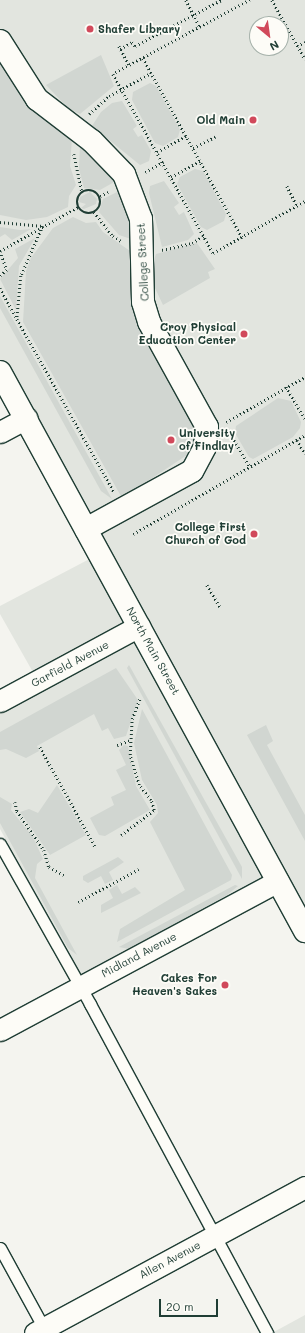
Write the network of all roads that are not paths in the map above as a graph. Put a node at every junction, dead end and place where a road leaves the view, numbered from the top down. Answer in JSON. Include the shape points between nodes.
{"nodes":[{"id":1,"x":0,"y":41,"type":"edge"},
{"id":2,"x":0,"y":372,"type":"edge"},
{"id":3,"x":26,"y":418,"type":"junction"},
{"id":4,"x":0,"y":432,"type":"edge"},
{"id":5,"x":86,"y":529,"type":"junction"},
{"id":6,"x":139,"y":626,"type":"junction"},
{"id":7,"x":0,"y":701,"type":"edge"},
{"id":8,"x":0,"y":844,"type":"edge"},
{"id":9,"x":278,"y":881,"type":"junction"},
{"id":10,"x":305,"y":930,"type":"edge"},
{"id":11,"x":78,"y":987,"type":"junction"},
{"id":12,"x":0,"y":1030,"type":"edge"},
{"id":13,"x":305,"y":1187,"type":"edge"},
{"id":14,"x":213,"y":1237,"type":"junction"},
{"id":15,"x":0,"y":1248,"type":"edge"},
{"id":16,"x":41,"y":1331,"type":"edge"},
{"id":17,"x":267,"y":1333,"type":"edge"}],
"edges":[{"from":1,"to":5,"type":"main road","name":"College Street","via":[[37,99],[92,141],[124,174],[141,219],[143,302],[149,322],[207,427],[205,447],[192,471]]},
{"from":2,"to":3,"type":"main road","name":"North Main Street"},
{"from":3,"to":4,"type":"street"},
{"from":3,"to":5,"type":"main road","name":"North Main Street"},
{"from":5,"to":6,"type":"main road","name":"North Main Street"},
{"from":6,"to":7,"type":"street","name":"Garfield Avenue"},
{"from":6,"to":9,"type":"main road","name":"North Main Street"},
{"from":8,"to":11,"type":"lane"},
{"from":9,"to":10,"type":"main road","name":"North Main Street"},
{"from":9,"to":11,"type":"street","name":"Midland Avenue"},
{"from":11,"to":12,"type":"street","name":"Midland Avenue"},
{"from":11,"to":14,"type":"lane"},
{"from":13,"to":14,"type":"street","name":"Allen Avenue"},
{"from":14,"to":16,"type":"street","name":"Allen Avenue"},
{"from":14,"to":17,"type":"lane"},
{"from":15,"to":16,"type":"lane"}]}
